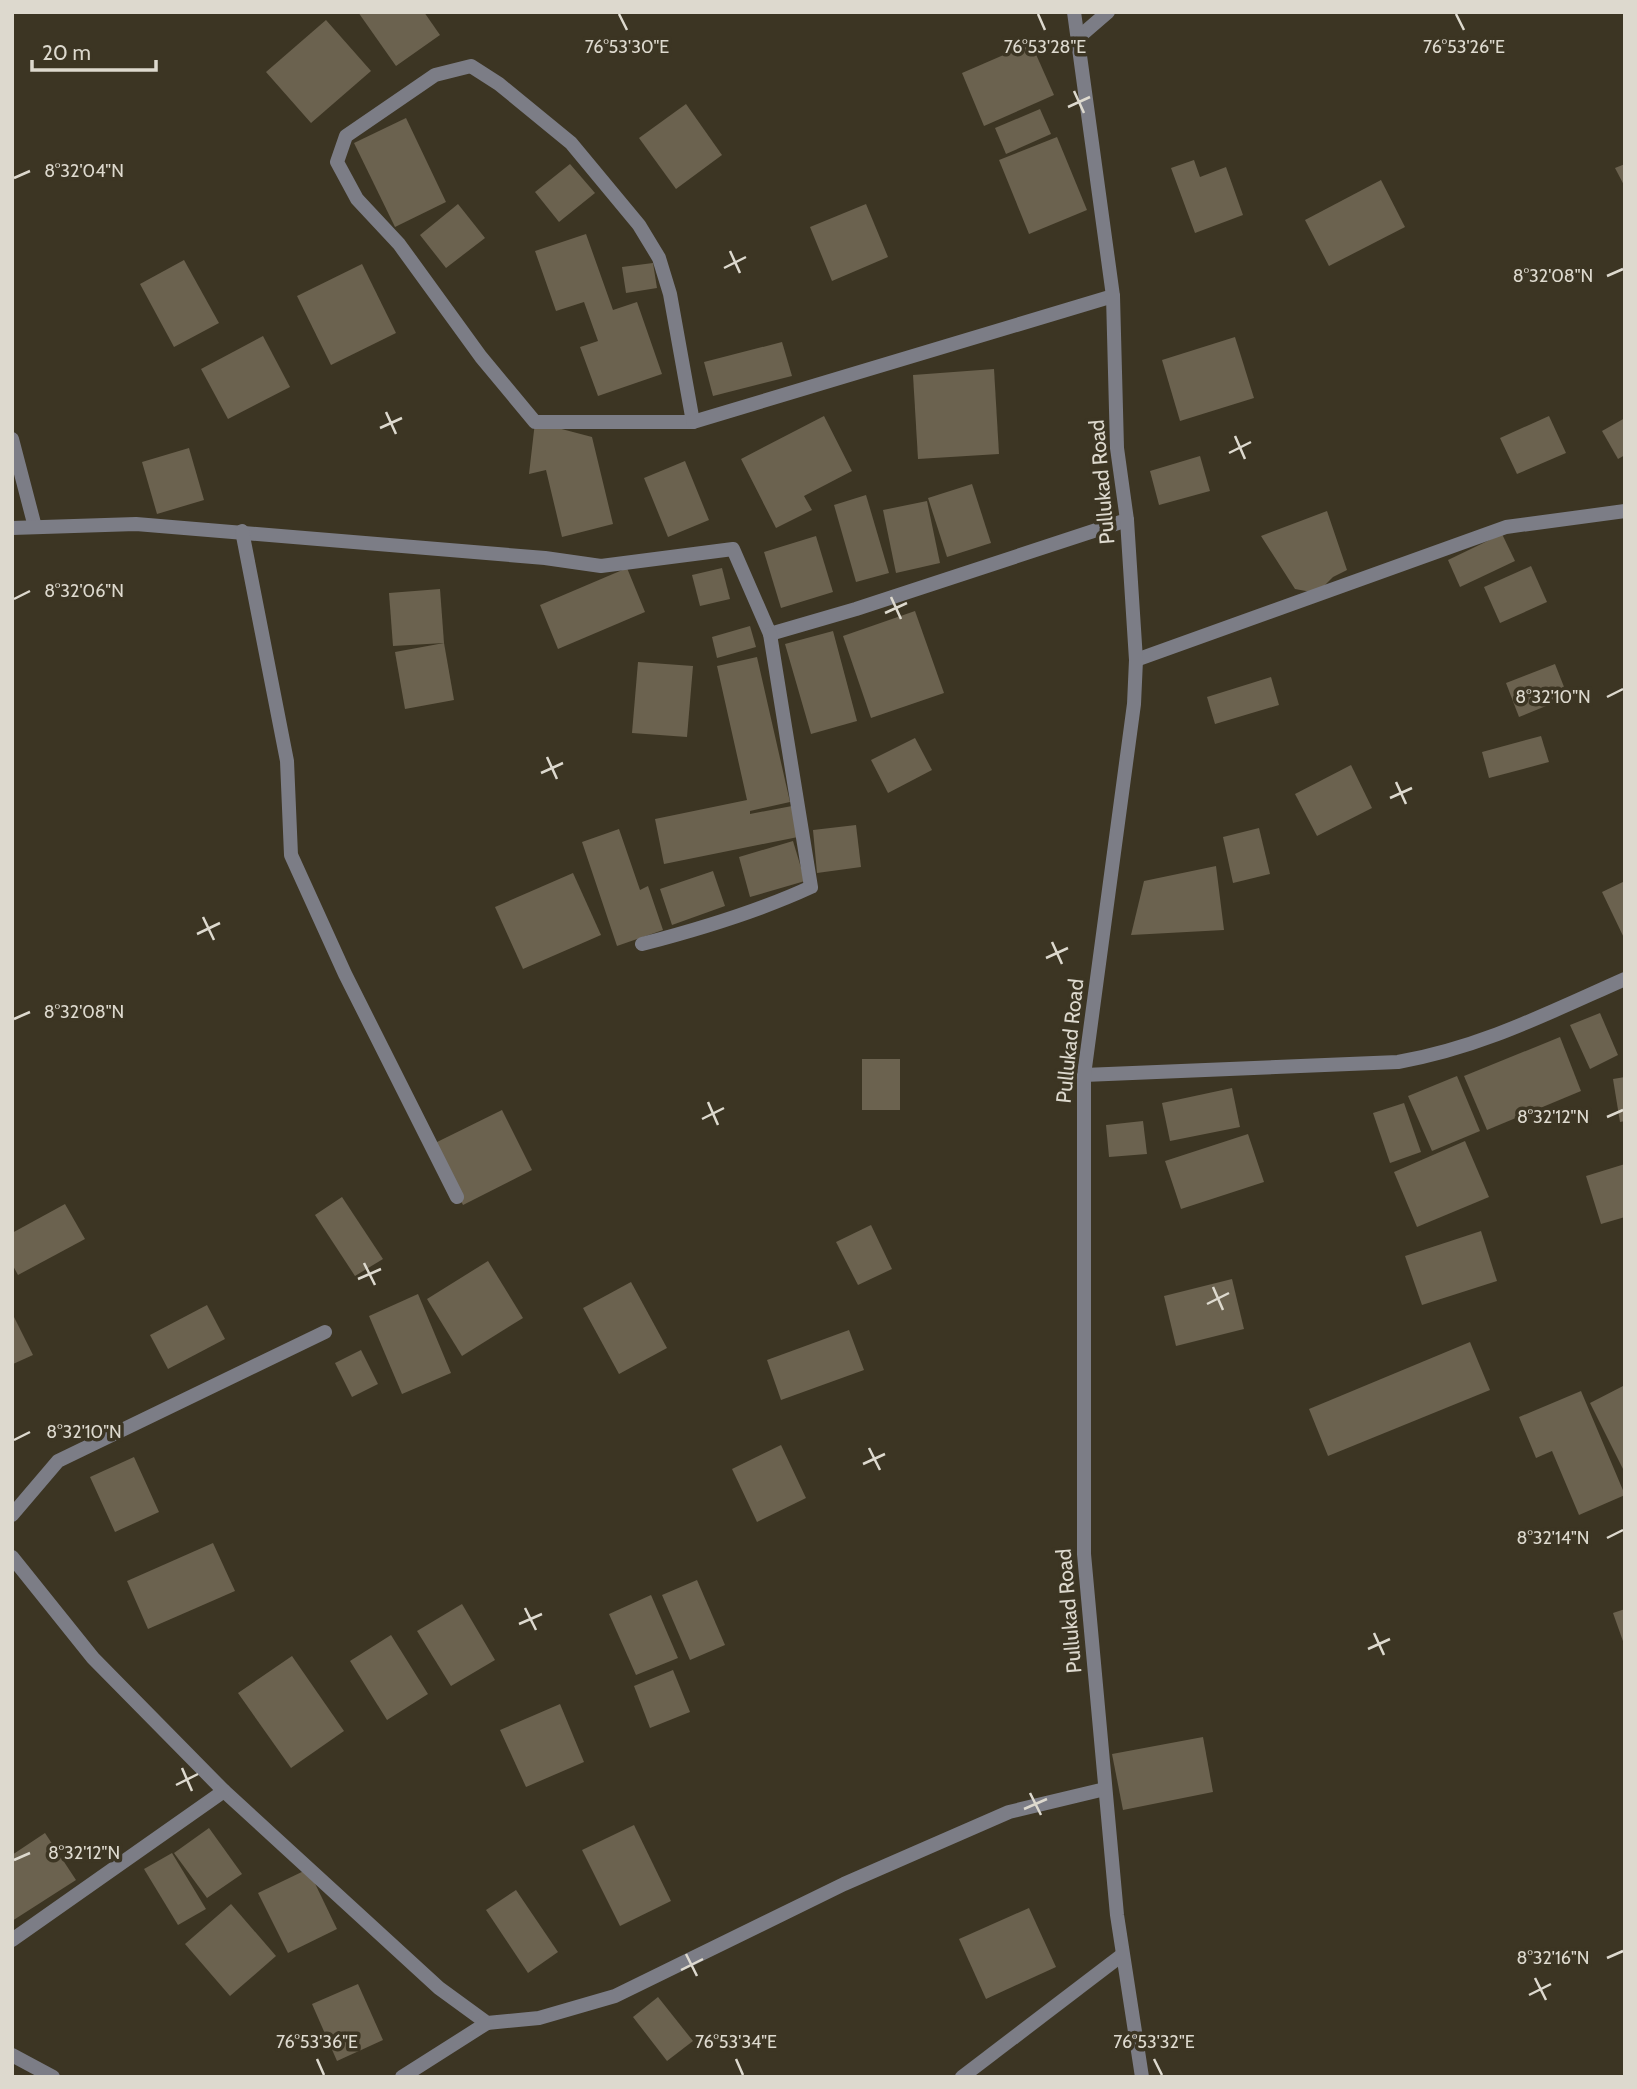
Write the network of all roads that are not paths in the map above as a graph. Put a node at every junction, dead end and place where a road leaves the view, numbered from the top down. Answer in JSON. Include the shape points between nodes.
{"nodes":[{"id":1,"x":1074,"y":12,"type":"edge"},
{"id":2,"x":1108,"y":12,"type":"edge"},
{"id":3,"x":1079,"y":37,"type":"junction"},
{"id":4,"x":1113,"y":296,"type":"junction"},
{"id":5,"x":693,"y":422,"type":"junction"},
{"id":6,"x":12,"y":439,"type":"edge"},
{"id":7,"x":1625,"y":511,"type":"edge"},
{"id":8,"x":1127,"y":520,"type":"junction"},
{"id":9,"x":35,"y":527,"type":"junction"},
{"id":10,"x":12,"y":528,"type":"edge"},
{"id":11,"x":242,"y":531,"type":"junction"},
{"id":12,"x":770,"y":634,"type":"junction"},
{"id":13,"x":1136,"y":660,"type":"junction"},
{"id":14,"x":642,"y":944,"type":"dead end"},
{"id":15,"x":1625,"y":979,"type":"edge"},
{"id":16,"x":1084,"y":1074,"type":"junction"},
{"id":17,"x":457,"y":1197,"type":"dead end"},
{"id":18,"x":325,"y":1332,"type":"dead end"},
{"id":19,"x":12,"y":1515,"type":"edge"},
{"id":20,"x":12,"y":1557,"type":"edge"},
{"id":21,"x":1105,"y":1789,"type":"junction"},
{"id":22,"x":224,"y":1791,"type":"junction"},
{"id":23,"x":12,"y":1940,"type":"edge"},
{"id":24,"x":1122,"y":1955,"type":"junction"},
{"id":25,"x":487,"y":2023,"type":"junction"},
{"id":26,"x":12,"y":2055,"type":"edge"},
{"id":27,"x":53,"y":2077,"type":"edge"},
{"id":28,"x":402,"y":2077,"type":"edge"},
{"id":29,"x":962,"y":2077,"type":"edge"},
{"id":30,"x":1142,"y":2077,"type":"edge"}],
"edges":[{"from":1,"to":3,"type":"street","name":"Pullukad Road"},
{"from":2,"to":3,"type":"street"},
{"from":3,"to":4,"type":"street","name":"Pullukad Road"},
{"from":4,"to":5,"type":"street"},
{"from":4,"to":8,"type":"street","name":"Pullukad Road","via":[[1117,448]]},
{"from":5,"to":5,"type":"street","via":[[535,422],[399,244],[357,199],[337,162],[346,136],[435,75],[471,66],[571,143],[639,225],[659,258]]},
{"from":6,"to":9,"type":"street"},
{"from":7,"to":13,"type":"street","via":[[1506,527]]},
{"from":8,"to":12,"type":"street"},
{"from":8,"to":13,"type":"street","name":"Pullukad Road"},
{"from":9,"to":10,"type":"street"},
{"from":9,"to":11,"type":"street","via":[[136,524]]},
{"from":11,"to":12,"type":"street","via":[[601,566],[733,550]]},
{"from":11,"to":17,"type":"street","via":[[287,761],[291,855]]},
{"from":12,"to":14,"type":"street","via":[[811,887],[716,924]]},
{"from":13,"to":16,"type":"street","name":"Pullukad Road","via":[[1135,704]]},
{"from":15,"to":16,"type":"street","via":[[1497,1037],[1398,1062]]},
{"from":16,"to":21,"type":"street","name":"Pullukad Road","via":[[1084,1554]]},
{"from":18,"to":19,"type":"street","via":[[58,1461]]},
{"from":20,"to":22,"type":"street","via":[[93,1658]]},
{"from":21,"to":24,"type":"street","name":"Pullukad Road"},
{"from":21,"to":25,"type":"street","via":[[1009,1812],[844,1884],[615,1996],[539,2018]]},
{"from":22,"to":23,"type":"street"},
{"from":22,"to":25,"type":"street","via":[[439,1988]]},
{"from":24,"to":29,"type":"street"},
{"from":24,"to":30,"type":"street","name":"Pullukad Road"},
{"from":25,"to":28,"type":"street"},
{"from":26,"to":27,"type":"street"}]}
